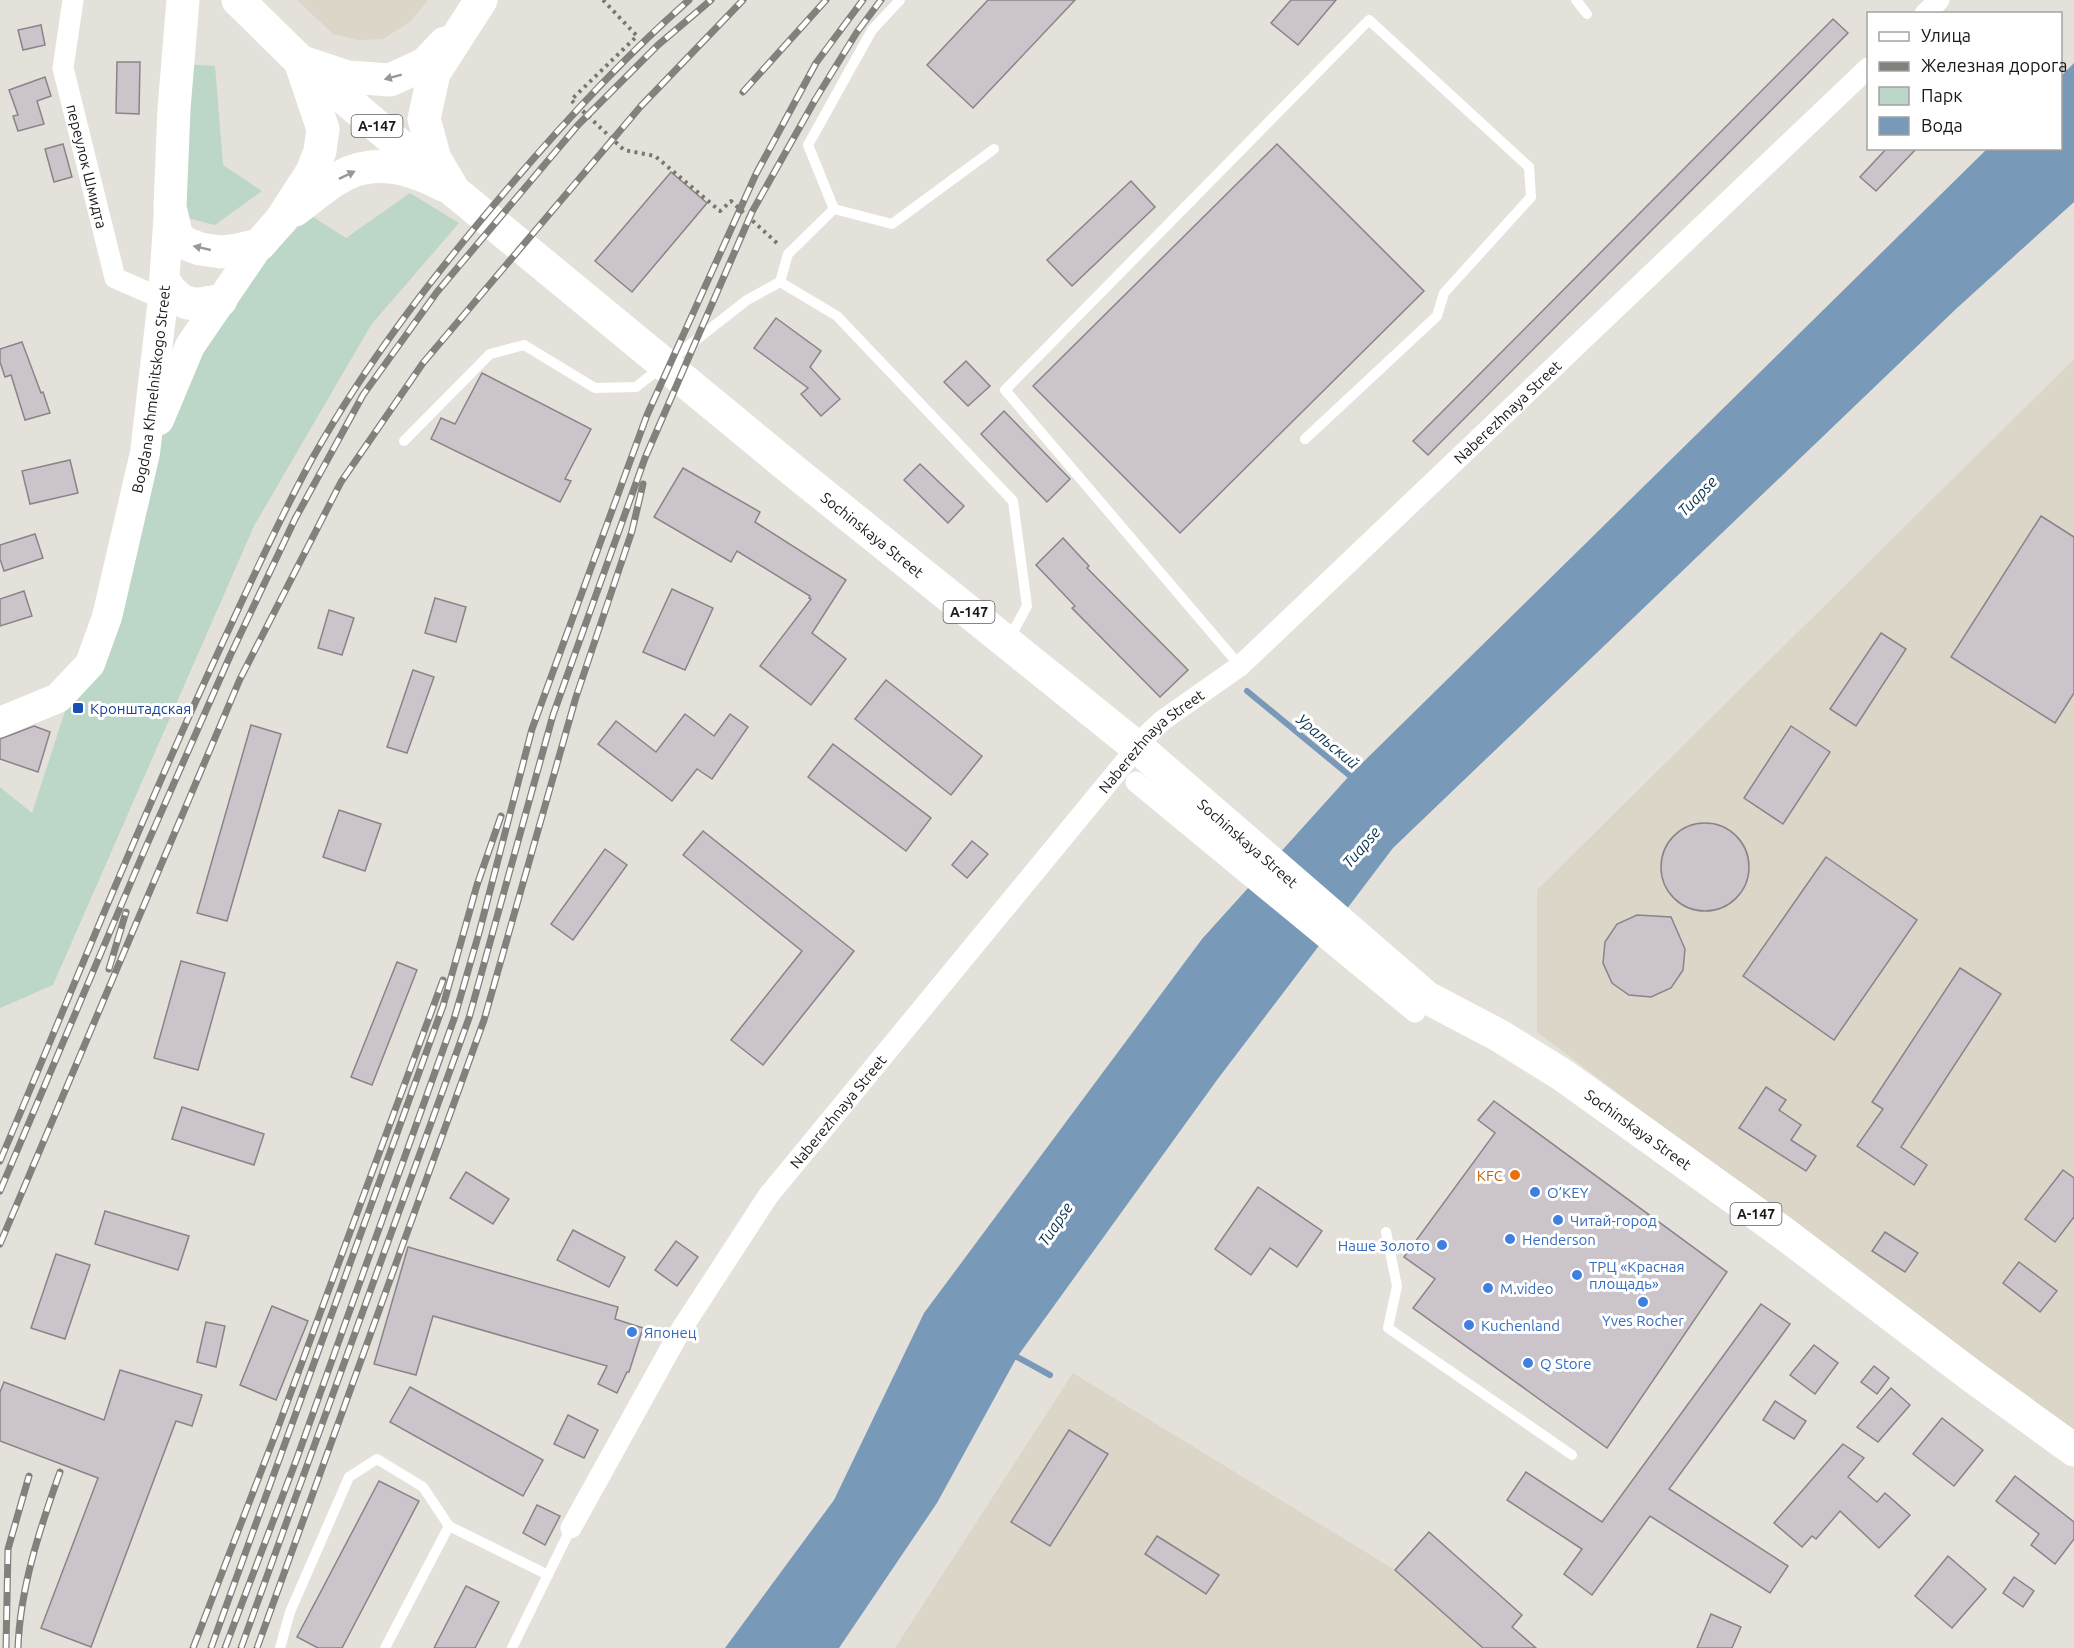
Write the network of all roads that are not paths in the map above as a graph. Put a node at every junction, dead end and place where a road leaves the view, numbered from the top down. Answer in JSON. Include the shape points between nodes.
{"nodes":[{"id":1,"x":73,"y":0,"type":"edge"},
{"id":2,"x":183,"y":0,"type":"edge"},
{"id":3,"x":238,"y":0,"type":"edge"},
{"id":4,"x":900,"y":0,"type":"edge"},
{"id":5,"x":1576,"y":0,"type":"edge"},
{"id":6,"x":1939,"y":0,"type":"edge"},
{"id":7,"x":476,"y":8,"type":"edge"},
{"id":8,"x":1927,"y":12,"type":"edge"},
{"id":9,"x":1587,"y":14,"type":"dead end"},
{"id":10,"x":300,"y":61,"type":"junction"},
{"id":11,"x":1867,"y":70,"type":"edge"},
{"id":12,"x":994,"y":150,"type":"dead end"},
{"id":13,"x":454,"y":191,"type":"junction"},
{"id":14,"x":170,"y":207,"type":"junction"},
{"id":15,"x":834,"y":209,"type":"junction"},
{"id":16,"x":281,"y":220,"type":"junction"},
{"id":17,"x":259,"y":245,"type":"junction"},
{"id":18,"x":780,"y":282,"type":"junction"},
{"id":19,"x":164,"y":291,"type":"junction"},
{"id":20,"x":221,"y":300,"type":"junction"},
{"id":21,"x":1305,"y":439,"type":"dead end"},
{"id":22,"x":404,"y":441,"type":"dead end"},
{"id":23,"x":145,"y":453,"type":"junction"},
{"id":24,"x":1007,"y":642,"type":"junction"},
{"id":25,"x":1240,"y":666,"type":"junction"},
{"id":26,"x":0,"y":720,"type":"edge"},
{"id":27,"x":1139,"y":760,"type":"junction"},
{"id":28,"x":1386,"y":1232,"type":"dead end"},
{"id":29,"x":2074,"y":1450,"type":"edge"},
{"id":30,"x":1572,"y":1455,"type":"dead end"},
{"id":31,"x":449,"y":1526,"type":"junction"},
{"id":32,"x":571,"y":1528,"type":"joint"},
{"id":33,"x":548,"y":1575,"type":"junction"},
{"id":34,"x":284,"y":1647,"type":"edge"},
{"id":35,"x":385,"y":1648,"type":"edge"},
{"id":36,"x":512,"y":1648,"type":"edge"}],
"edges":[{"from":1,"to":19,"type":"street","name":"переулок Шмидта","via":[[63,68],[115,278]]},
{"from":2,"to":14,"type":"main road","name":"Bogdana Khmelnitskogo Street"},
{"from":3,"to":10,"type":"main road","number":"А-147"},
{"from":4,"to":15,"type":"lane","via":[[872,30],[808,145]]},
{"from":5,"to":9,"type":"lane"},
{"from":6,"to":8,"type":"street"},
{"from":7,"to":10,"type":"main road","number":"А-147","one_way":true,"via":[[425,64],[390,80],[347,77]]},
{"from":7,"to":13,"type":"main road","number":"А-147","via":[[434,73],[424,119],[435,159]]},
{"from":10,"to":13,"type":"main road","number":"А-147"},
{"from":10,"to":16,"type":"main road","number":"А-147","via":[[323,129],[312,172]]},
{"from":11,"to":25,"type":"street","name":"Naberezhnaya Street"},
{"from":12,"to":15,"type":"lane","via":[[892,224]]},
{"from":16,"to":13,"type":"main road","number":"А-147","one_way":true,"via":[[354,171],[403,169]]},
{"from":13,"to":24,"type":"main road","name":"Sochinskaya Street","number":"А-147"},
{"from":17,"to":14,"type":"main road","one_way":true,"via":[[221,252],[187,244],[177,237]]},
{"from":14,"to":19,"type":"main road","name":"Bogdana Khmelnitskogo Street"},
{"from":15,"to":18,"type":"lane","via":[[788,254]]},
{"from":16,"to":17,"type":"main road","number":"А-147"},
{"from":17,"to":20,"type":"main road"},
{"from":18,"to":22,"type":"lane","via":[[747,300],[636,387],[595,388],[524,345],[490,354]]},
{"from":18,"to":24,"type":"lane","via":[[837,315],[1012,501],[1027,606]]},
{"from":19,"to":20,"type":"main road","via":[[184,303],[202,305]]},
{"from":19,"to":23,"type":"main road","name":"Bogdana Khmelnitskogo Street"},
{"from":20,"to":23,"type":"main road","via":[[190,346]]},
{"from":21,"to":25,"type":"lane","via":[[1437,316],[1444,293],[1531,197],[1529,167],[1369,20],[1005,390]]},
{"from":23,"to":26,"type":"main road","name":"Bogdana Khmelnitskogo Street","via":[[107,617],[90,664],[58,698]]},
{"from":24,"to":27,"type":"main road","name":"Sochinskaya Street","number":"А-147"},
{"from":25,"to":27,"type":"street","name":"Naberezhnaya Street","via":[[1163,720]]},
{"from":27,"to":29,"type":"main road","name":"Sochinskaya Street","number":"А-147","via":[[1420,1005],[1500,1036],[1564,1076],[1782,1232]]},
{"from":27,"to":32,"type":"street","name":"Naberezhnaya Street","via":[[768,1196],[679,1333]]},
{"from":28,"to":30,"type":"lane","via":[[1397,1286],[1388,1328]]},
{"from":31,"to":33,"type":"lane"},
{"from":31,"to":34,"type":"lane","via":[[423,1487],[377,1459],[349,1477],[290,1612]]},
{"from":31,"to":35,"type":"lane"},
{"from":32,"to":33,"type":"lane"},
{"from":33,"to":36,"type":"lane"}]}
